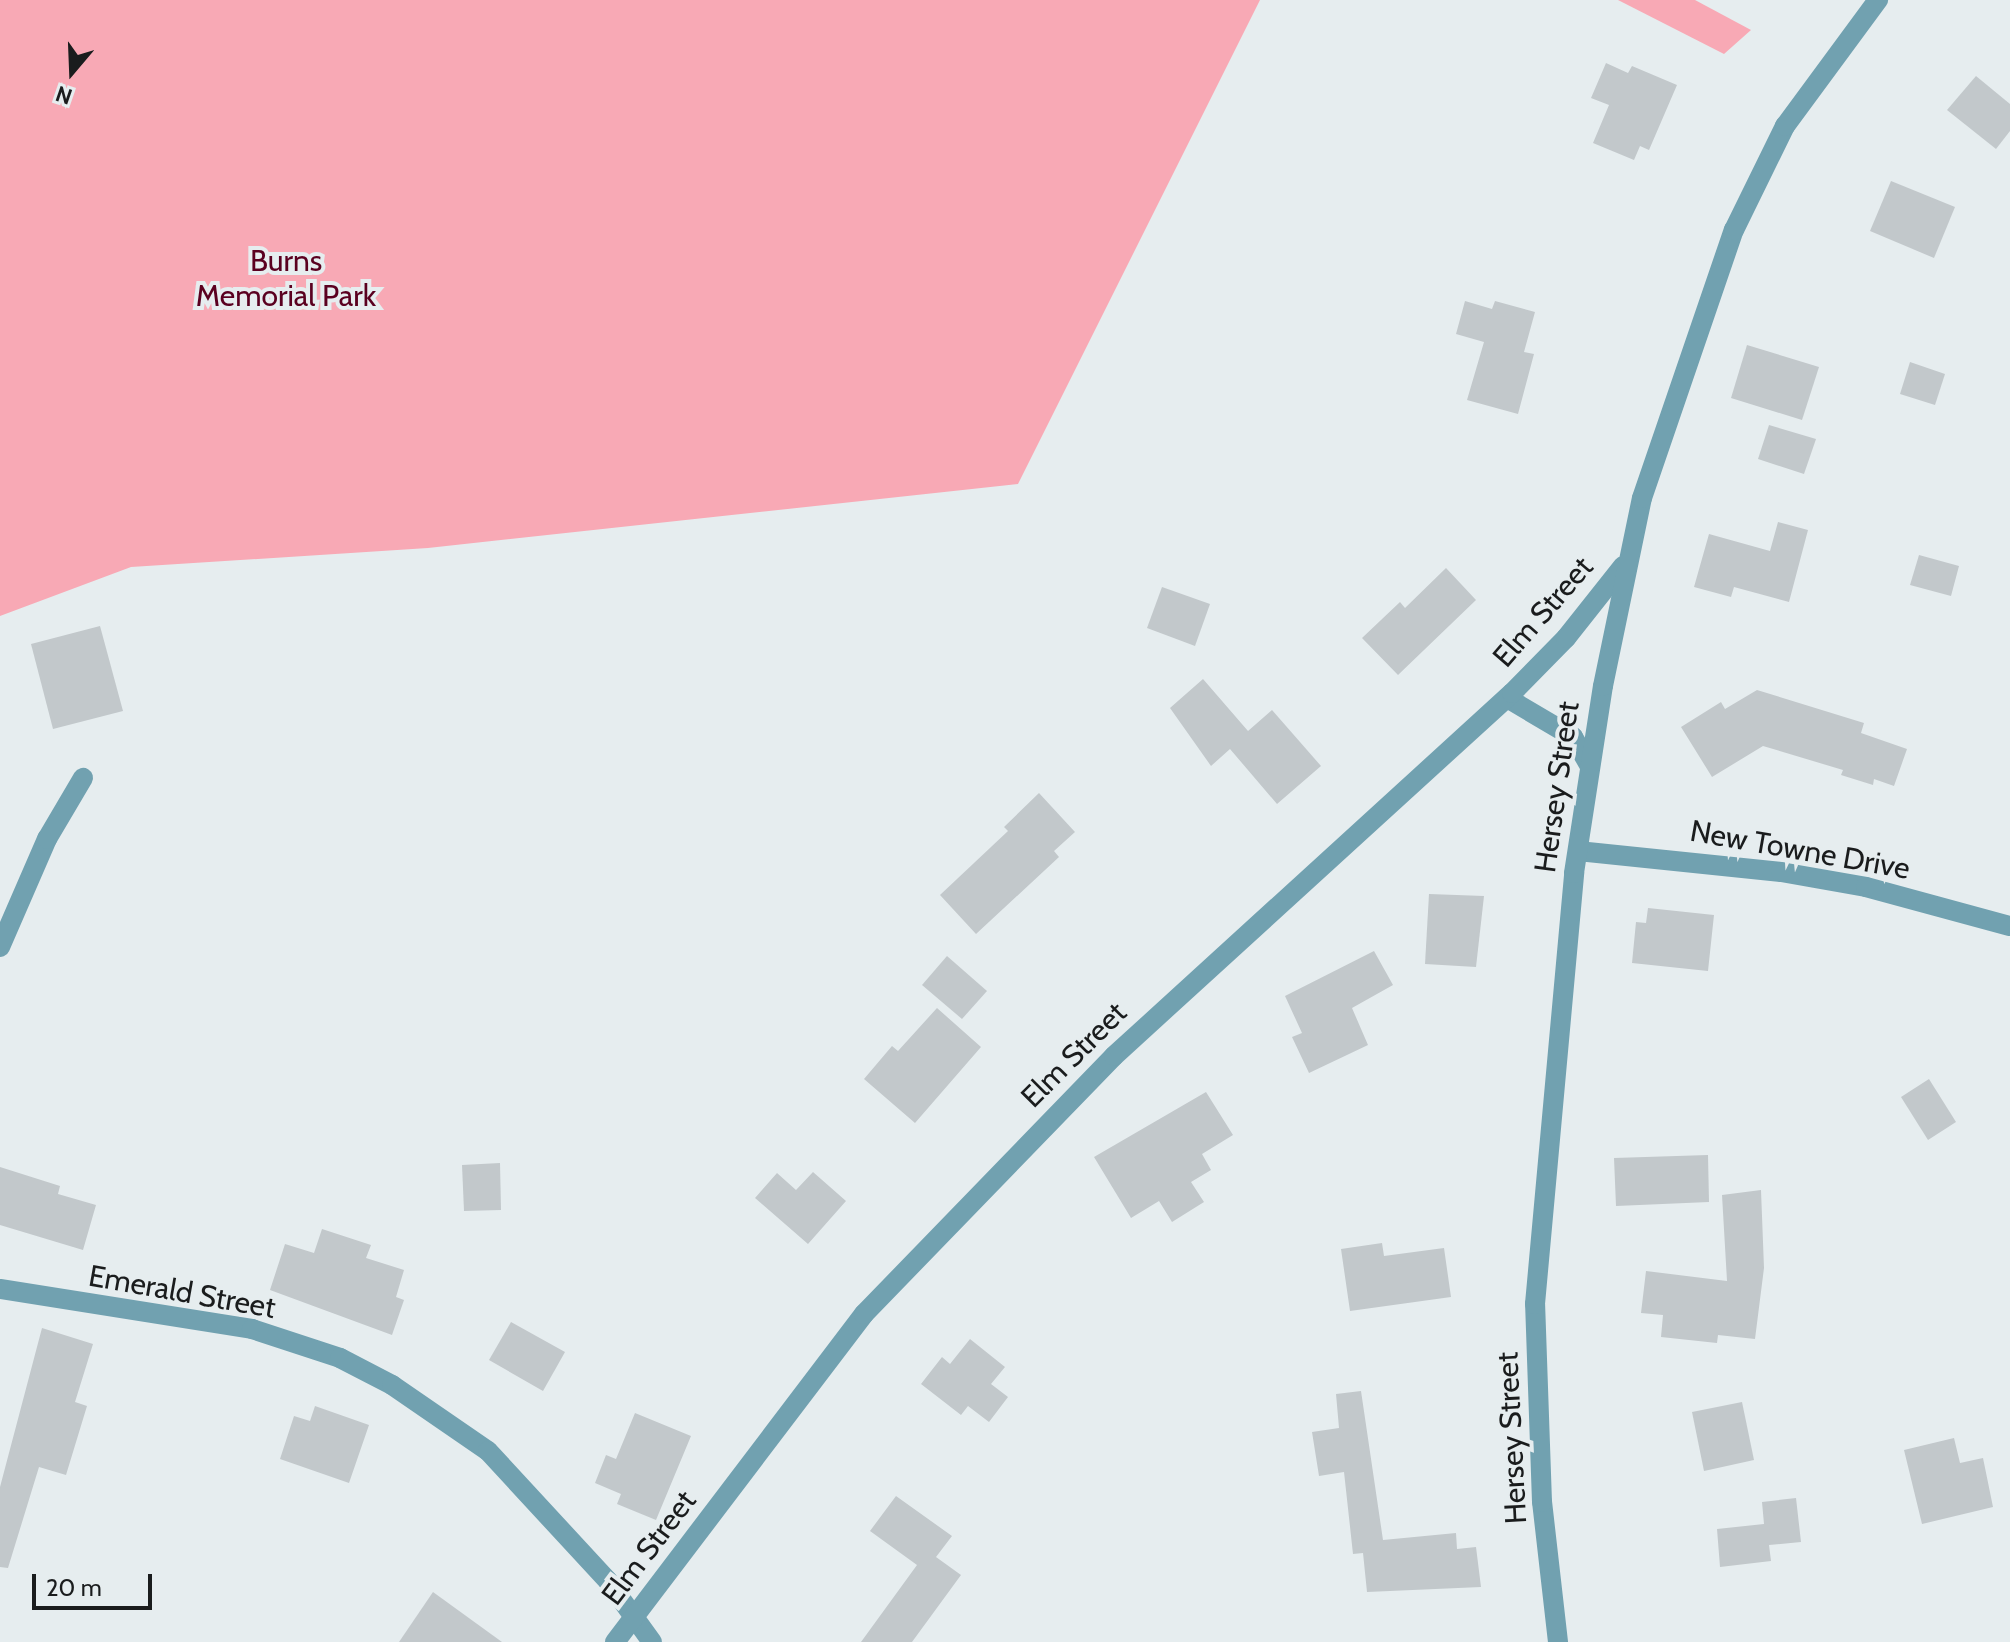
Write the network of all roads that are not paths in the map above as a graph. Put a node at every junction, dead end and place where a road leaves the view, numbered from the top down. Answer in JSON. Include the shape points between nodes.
{"nodes":[{"id":1,"x":1878,"y":0,"type":"edge"},
{"id":2,"x":1627,"y":559,"type":"junction"},
{"id":3,"x":1507,"y":698,"type":"junction"},
{"id":4,"x":1590,"y":766,"type":"junction"},
{"id":5,"x":83,"y":778,"type":"dead end"},
{"id":6,"x":1578,"y":851,"type":"junction"},
{"id":7,"x":2010,"y":926,"type":"edge"},
{"id":8,"x":0,"y":947,"type":"edge"},
{"id":9,"x":0,"y":1289,"type":"edge"},
{"id":10,"x":631,"y":1620,"type":"junction"},
{"id":11,"x":615,"y":1642,"type":"edge"},
{"id":12,"x":652,"y":1642,"type":"edge"},
{"id":13,"x":1558,"y":1642,"type":"edge"}],
"edges":[{"from":1,"to":2,"type":"street","name":"Hersey Street","via":[[1811,88],[1754,184],[1691,344]]},
{"from":2,"to":3,"type":"street","name":"Elm Street","via":[[1566,638]]},
{"from":2,"to":4,"type":"street","name":"Hersey Street"},
{"from":3,"to":4,"type":"street","via":[[1573,737]]},
{"from":3,"to":10,"type":"street","name":"Elm Street","via":[[1136,1034],[917,1258],[864,1314]]},
{"from":4,"to":6,"type":"street","name":"Hersey Street"},
{"from":5,"to":8,"type":"street","via":[[47,839]]},
{"from":6,"to":7,"type":"street","name":"New Towne Drive","via":[[1795,874],[1866,887]]},
{"from":6,"to":13,"type":"street","name":"Hersey Street","via":[[1535,1304],[1542,1502]]},
{"from":9,"to":10,"type":"street","name":"Emerald Street","via":[[252,1329],[340,1358],[392,1385],[488,1451],[608,1581]]},
{"from":10,"to":11,"type":"street","name":"Elm Street"},
{"from":10,"to":12,"type":"street","name":"Emerald Street"}]}
